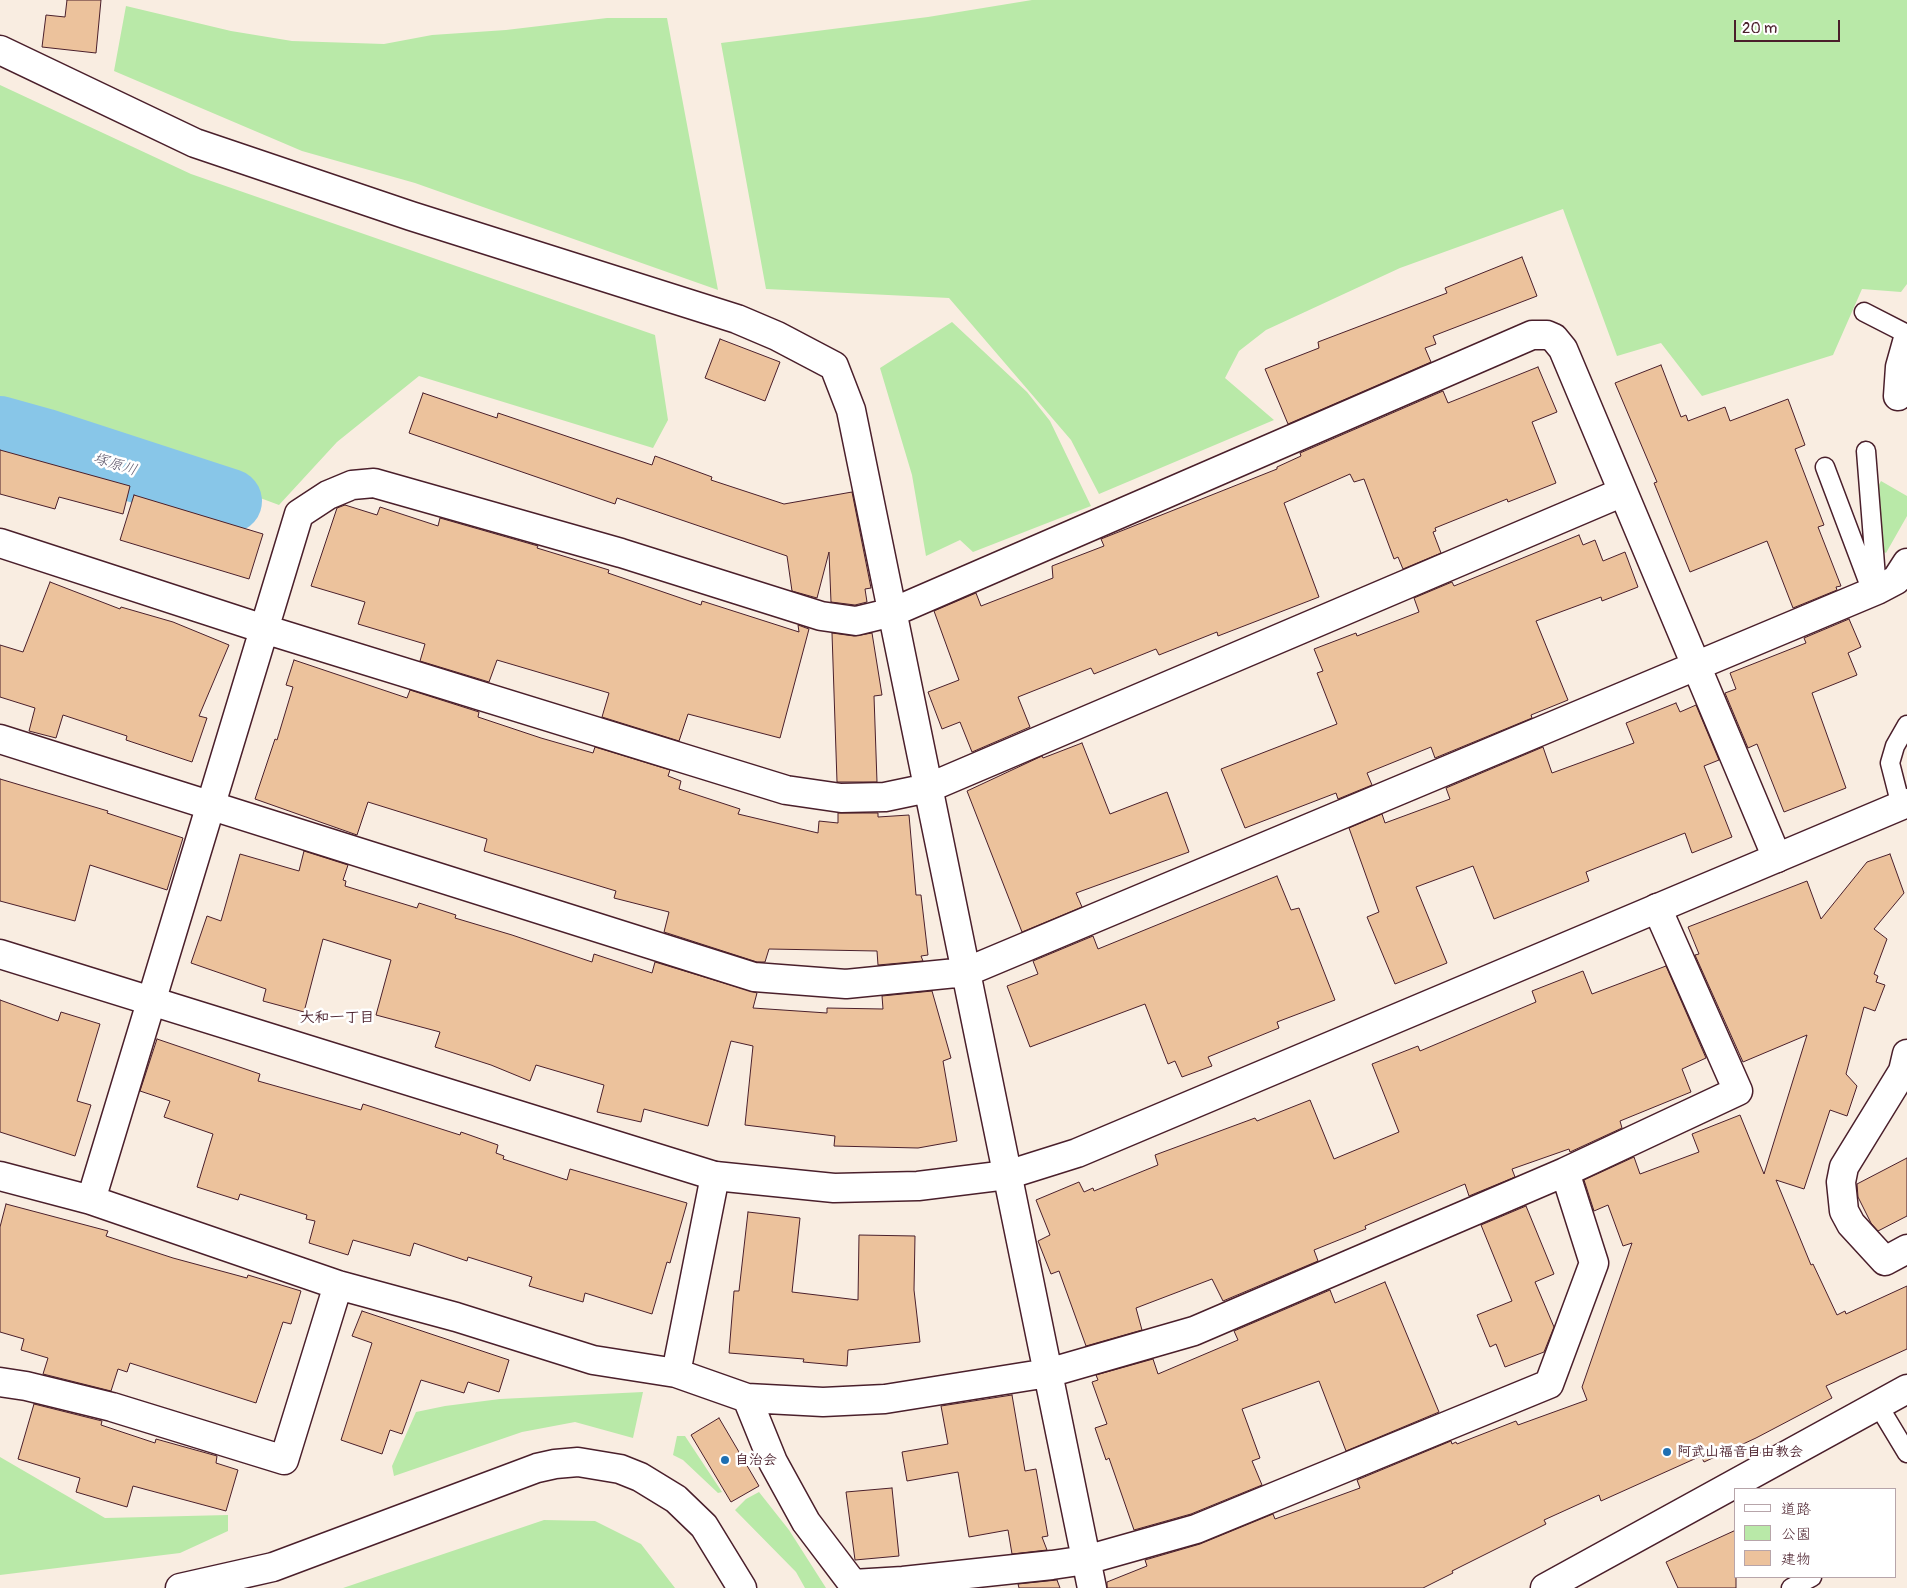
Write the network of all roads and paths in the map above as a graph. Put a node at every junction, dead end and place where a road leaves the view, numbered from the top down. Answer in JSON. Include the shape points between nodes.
{"nodes":[{"id":1,"x":0,"y":50,"type":"edge"},
{"id":2,"x":1864,"y":312,"type":"dead end"},
{"id":3,"x":1907,"y":334,"type":"edge"},
{"id":4,"x":1907,"y":342,"type":"edge"},
{"id":5,"x":1898,"y":396,"type":"dead end"},
{"id":6,"x":1866,"y":451,"type":"dead end"},
{"id":7,"x":1824,"y":467,"type":"dead end"},
{"id":8,"x":1624,"y":492,"type":"junction"},
{"id":9,"x":0,"y":543,"type":"edge"},
{"id":10,"x":1905,"y":574,"type":"edge"},
{"id":11,"x":1875,"y":591,"type":"junction"},
{"id":12,"x":892,"y":612,"type":"junction"},
{"id":13,"x":264,"y":629,"type":"junction"},
{"id":14,"x":1698,"y":667,"type":"junction"},
{"id":15,"x":1907,"y":725,"type":"edge"},
{"id":16,"x":0,"y":739,"type":"edge"},
{"id":17,"x":928,"y":788,"type":"junction"},
{"id":18,"x":1904,"y":804,"type":"edge"},
{"id":19,"x":211,"y":806,"type":"junction"},
{"id":20,"x":1777,"y":858,"type":"junction"},
{"id":21,"x":1657,"y":908,"type":"junction"},
{"id":22,"x":0,"y":954,"type":"edge"},
{"id":23,"x":966,"y":972,"type":"junction"},
{"id":24,"x":152,"y":1001,"type":"junction"},
{"id":25,"x":1907,"y":1054,"type":"edge"},
{"id":26,"x":1565,"y":1172,"type":"junction"},
{"id":27,"x":1007,"y":1175,"type":"junction"},
{"id":28,"x":0,"y":1176,"type":"edge"},
{"id":29,"x":715,"y":1176,"type":"junction"},
{"id":30,"x":91,"y":1200,"type":"junction"},
{"id":31,"x":1907,"y":1249,"type":"edge"},
{"id":32,"x":338,"y":1285,"type":"junction"},
{"id":33,"x":676,"y":1373,"type":"junction"},
{"id":34,"x":1048,"y":1373,"type":"junction"},
{"id":35,"x":0,"y":1382,"type":"edge"},
{"id":36,"x":1907,"y":1389,"type":"edge"},
{"id":37,"x":747,"y":1398,"type":"junction"},
{"id":38,"x":1878,"y":1405,"type":"junction"},
{"id":39,"x":1907,"y":1453,"type":"edge"},
{"id":40,"x":1086,"y":1560,"type":"junction"},
{"id":41,"x":1810,"y":1578,"type":"edge"},
{"id":42,"x":180,"y":1588,"type":"edge"},
{"id":43,"x":742,"y":1588,"type":"edge"},
{"id":44,"x":1092,"y":1588,"type":"edge"},
{"id":45,"x":1545,"y":1588,"type":"edge"},
{"id":46,"x":1791,"y":1588,"type":"edge"}],
"edges":[{"from":1,"to":12,"type":"street","via":[[195,143],[411,216],[737,318],[834,366],[851,410]]},
{"from":2,"to":3,"type":"lane"},
{"from":4,"to":5,"type":"street","via":[[1900,367]]},
{"from":6,"to":11,"type":"lane"},
{"from":7,"to":11,"type":"lane"},
{"from":8,"to":12,"type":"street","via":[[1563,349],[1554,338],[1532,334]]},
{"from":8,"to":14,"type":"street"},
{"from":8,"to":17,"type":"street"},
{"from":9,"to":13,"type":"street"},
{"from":10,"to":11,"type":"street"},
{"from":11,"to":14,"type":"street"},
{"from":12,"to":13,"type":"street","via":[[856,621],[822,616],[374,483],[352,485],[328,495],[299,514]]},
{"from":12,"to":17,"type":"street"},
{"from":13,"to":17,"type":"street","via":[[786,790],[842,798],[885,797]]},
{"from":13,"to":19,"type":"street"},
{"from":14,"to":20,"type":"street"},
{"from":14,"to":23,"type":"street"},
{"from":15,"to":18,"type":"lane","via":[[1890,763]]},
{"from":16,"to":19,"type":"street"},
{"from":17,"to":23,"type":"street"},
{"from":18,"to":20,"type":"street"},
{"from":19,"to":23,"type":"street","via":[[754,976],[846,984]]},
{"from":19,"to":24,"type":"street"},
{"from":20,"to":21,"type":"street"},
{"from":21,"to":26,"type":"street","via":[[1738,1091]]},
{"from":21,"to":27,"type":"street","via":[[1077,1153]]},
{"from":22,"to":24,"type":"street"},
{"from":23,"to":27,"type":"street"},
{"from":24,"to":29,"type":"street"},
{"from":24,"to":30,"type":"street"},
{"from":25,"to":31,"type":"street","via":[[1903,1071],[1844,1167],[1841,1182],[1844,1211],[1851,1224],[1884,1261]]},
{"from":26,"to":34,"type":"street","via":[[1194,1331]]},
{"from":26,"to":40,"type":"street","via":[[1594,1263],[1549,1384],[1196,1529]]},
{"from":27,"to":29,"type":"street","via":[[918,1186],[834,1188]]},
{"from":27,"to":34,"type":"street"},
{"from":28,"to":30,"type":"street"},
{"from":29,"to":33,"type":"street"},
{"from":30,"to":32,"type":"street"},
{"from":32,"to":33,"type":"street","via":[[456,1317],[593,1360]]},
{"from":32,"to":35,"type":"street","via":[[284,1460],[112,1407]]},
{"from":33,"to":37,"type":"street"},
{"from":34,"to":37,"type":"street","via":[[884,1399],[823,1402]]},
{"from":34,"to":40,"type":"street"},
{"from":36,"to":38,"type":"street"},
{"from":37,"to":40,"type":"street","via":[[773,1462],[806,1522],[853,1584]]},
{"from":38,"to":39,"type":"lane"},
{"from":38,"to":45,"type":"street"},
{"from":40,"to":44,"type":"street"},
{"from":41,"to":46,"type":"lane"},
{"from":42,"to":43,"type":"street","via":[[273,1567],[537,1468],[578,1462],[620,1469],[676,1499],[704,1526]]}]}
